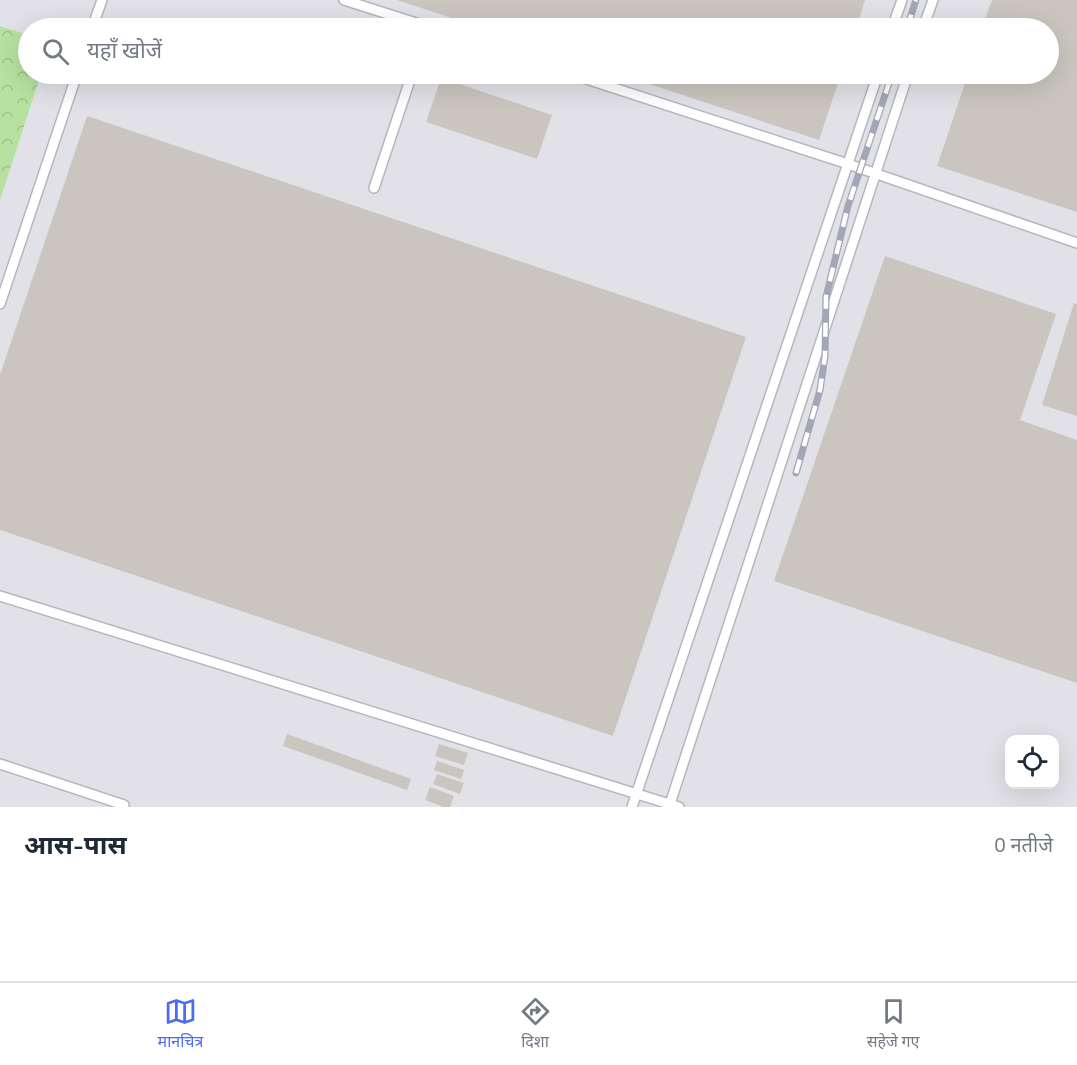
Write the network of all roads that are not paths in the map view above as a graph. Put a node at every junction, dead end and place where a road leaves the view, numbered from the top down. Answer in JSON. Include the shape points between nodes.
{"nodes":[{"id":1,"x":102,"y":0,"type":"edge"},
{"id":2,"x":344,"y":0,"type":"edge"},
{"id":3,"x":902,"y":0,"type":"edge"},
{"id":4,"x":933,"y":0,"type":"edge"},
{"id":5,"x":96,"y":18,"type":"edge"},
{"id":6,"x":399,"y":18,"type":"edge"},
{"id":7,"x":896,"y":18,"type":"edge"},
{"id":8,"x":927,"y":18,"type":"edge"},
{"id":9,"x":74,"y":84,"type":"edge"},
{"id":10,"x":409,"y":84,"type":"edge"},
{"id":11,"x":602,"y":84,"type":"edge"},
{"id":12,"x":875,"y":84,"type":"edge"},
{"id":13,"x":905,"y":84,"type":"edge"},
{"id":14,"x":848,"y":164,"type":"junction"},
{"id":15,"x":875,"y":173,"type":"junction"},
{"id":16,"x":374,"y":188,"type":"dead end"},
{"id":17,"x":1077,"y":243,"type":"edge"},
{"id":18,"x":0,"y":303,"type":"edge"},
{"id":19,"x":0,"y":596,"type":"edge"},
{"id":20,"x":0,"y":764,"type":"edge"},
{"id":21,"x":637,"y":794,"type":"junction"},
{"id":22,"x":124,"y":805,"type":"dead end"},
{"id":23,"x":673,"y":806,"type":"edge"},
{"id":24,"x":632,"y":807,"type":"edge"}],
"edges":[{"from":1,"to":5,"type":"lane"},
{"from":2,"to":6,"type":"lane"},
{"from":3,"to":7,"type":"lane"},
{"from":4,"to":8,"type":"lane"},
{"from":9,"to":18,"type":"lane"},
{"from":10,"to":16,"type":"lane"},
{"from":11,"to":14,"type":"lane"},
{"from":12,"to":14,"type":"lane"},
{"from":13,"to":15,"type":"lane"},
{"from":14,"to":15,"type":"lane"},
{"from":14,"to":21,"type":"lane"},
{"from":15,"to":17,"type":"lane"},
{"from":15,"to":23,"type":"lane"},
{"from":19,"to":21,"type":"lane"},
{"from":20,"to":22,"type":"lane"},
{"from":21,"to":23,"type":"lane"},
{"from":21,"to":24,"type":"lane"}]}
